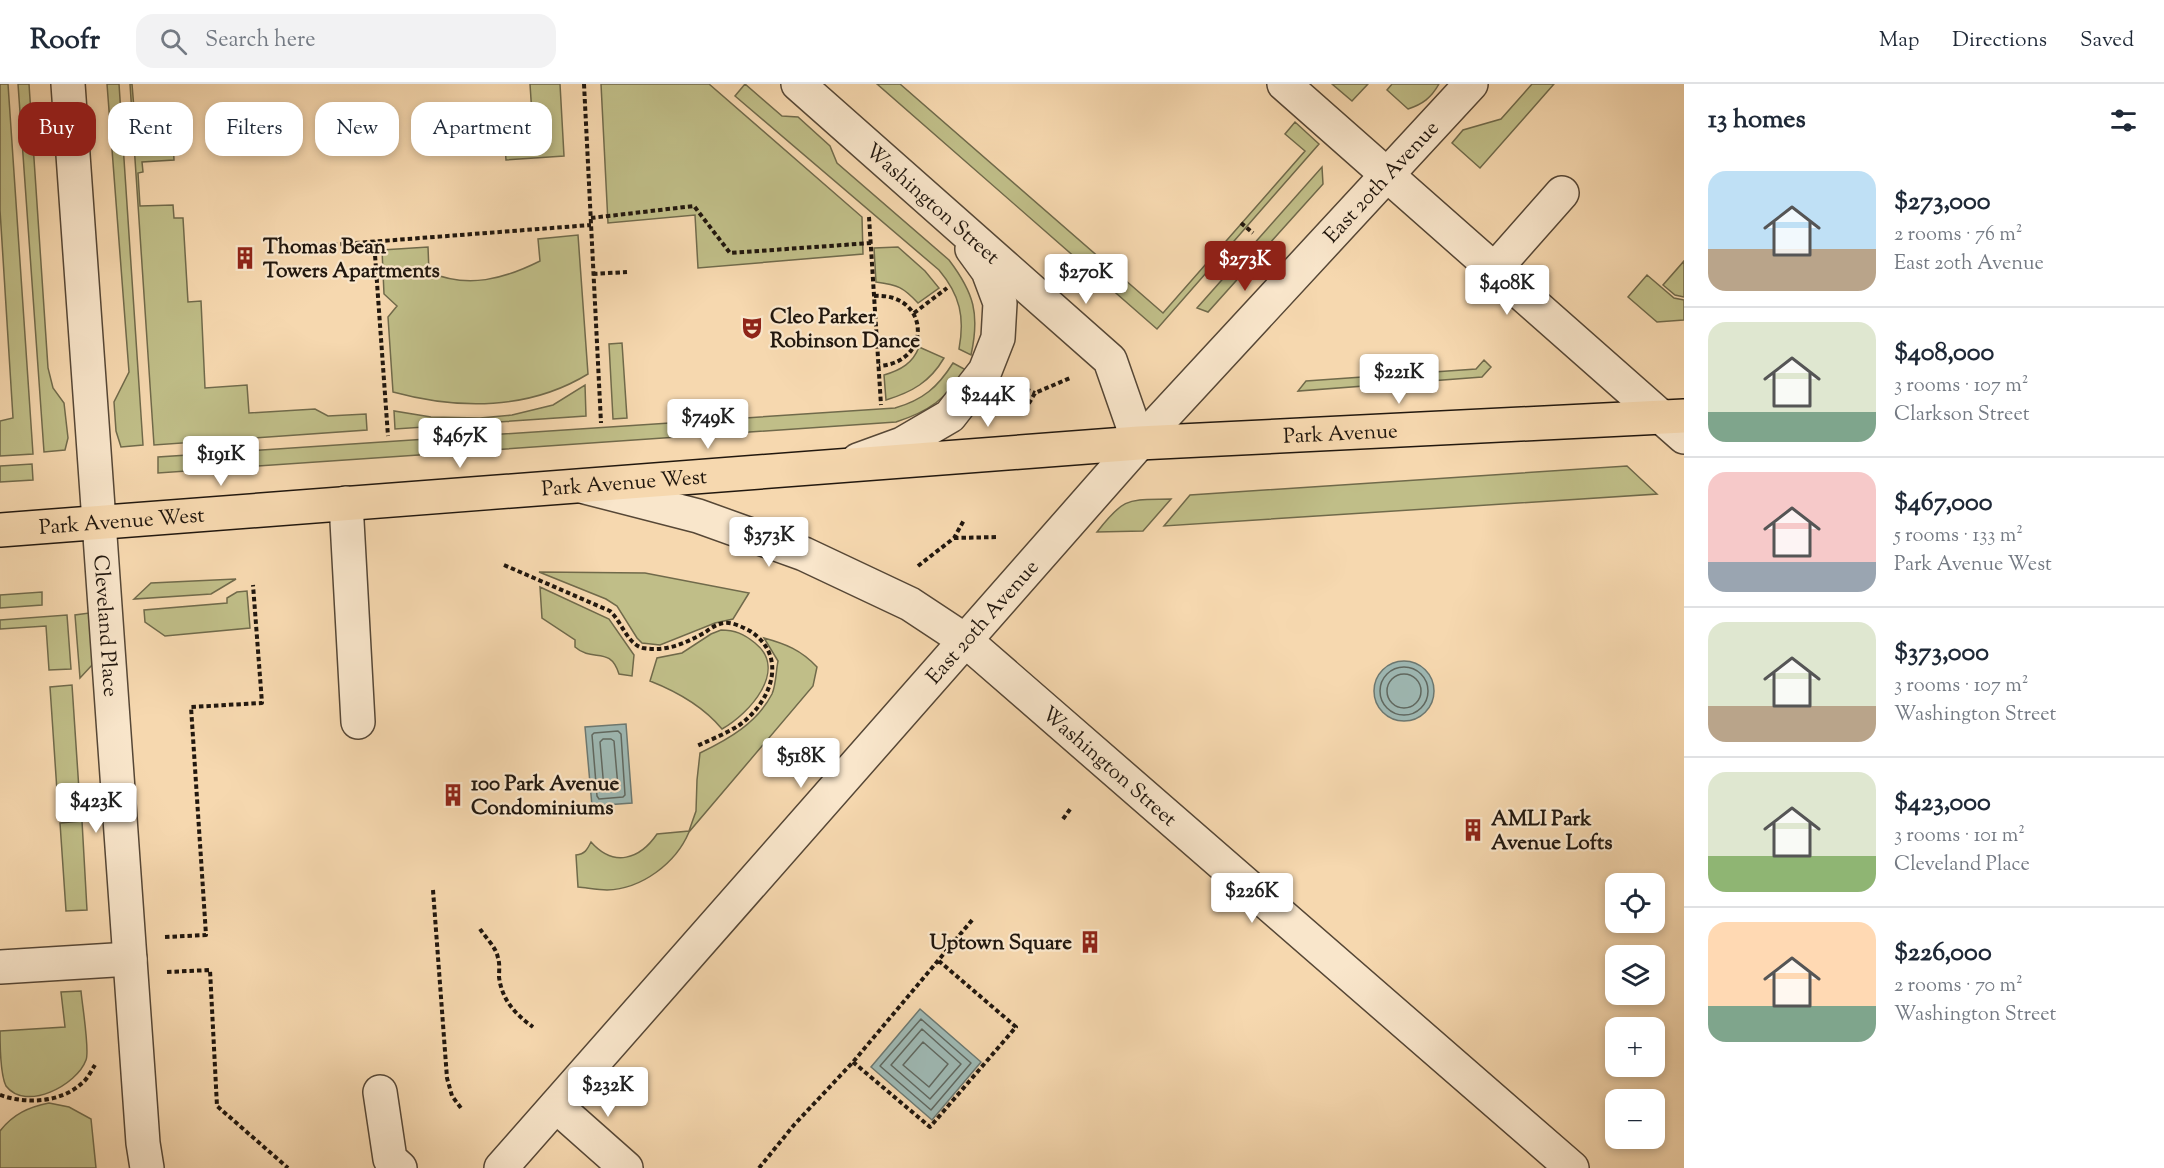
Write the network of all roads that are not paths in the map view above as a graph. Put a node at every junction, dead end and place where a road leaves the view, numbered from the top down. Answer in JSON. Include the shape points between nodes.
{"nodes":[{"id":1,"x":68,"y":84,"type":"edge"},
{"id":2,"x":798,"y":84,"type":"edge"},
{"id":3,"x":1284,"y":84,"type":"edge"},
{"id":4,"x":1471,"y":84,"type":"edge"},
{"id":5,"x":1388,"y":175,"type":"junction"},
{"id":6,"x":1562,"y":193,"type":"dead end"},
{"id":7,"x":952,"y":221,"type":"junction"},
{"id":8,"x":1494,"y":270,"type":"junction"},
{"id":9,"x":1676,"y":423,"type":"edge"},
{"id":10,"x":1139,"y":443,"type":"junction"},
{"id":11,"x":841,"y":466,"type":"junction"},
{"id":12,"x":578,"y":486,"type":"junction"},
{"id":13,"x":346,"y":503,"type":"junction"},
{"id":14,"x":99,"y":522,"type":"junction"},
{"id":15,"x":0,"y":530,"type":"edge"},
{"id":16,"x":966,"y":641,"type":"junction"},
{"id":17,"x":358,"y":722,"type":"dead end"},
{"id":18,"x":130,"y":959,"type":"junction"},
{"id":19,"x":0,"y":967,"type":"edge"},
{"id":20,"x":380,"y":1092,"type":"dead end"},
{"id":21,"x":556,"y":1106,"type":"junction"},
{"id":22,"x":147,"y":1168,"type":"edge"},
{"id":23,"x":400,"y":1168,"type":"edge"},
{"id":24,"x":501,"y":1168,"type":"edge"},
{"id":25,"x":626,"y":1168,"type":"edge"},
{"id":26,"x":1572,"y":1168,"type":"edge"}],
"edges":[{"from":1,"to":14,"type":"street","name":"Cleveland Place"},
{"from":2,"to":7,"type":"street","name":"Washington Street"},
{"from":3,"to":5,"type":"street"},
{"from":4,"to":5,"type":"street","name":"East 20th Avenue"},
{"from":5,"to":8,"type":"street"},
{"from":5,"to":10,"type":"street","name":"East 20th Avenue"},
{"from":6,"to":8,"type":"street"},
{"from":7,"to":10,"type":"street","name":"Washington Street","via":[[1110,360]]},
{"from":7,"to":11,"type":"street","via":[[988,271],[1000,303],[998,338],[985,371],[950,416],[902,444]]},
{"from":8,"to":9,"type":"street"},
{"from":9,"to":10,"type":"main road","name":"Park Avenue"},
{"from":10,"to":11,"type":"main road","name":"Park Avenue West"},
{"from":10,"to":16,"type":"street","name":"East 20th Avenue"},
{"from":11,"to":12,"type":"main road","name":"Park Avenue West"},
{"from":12,"to":13,"type":"main road","name":"Park Avenue West"},
{"from":12,"to":16,"type":"street","name":"Washington Street","via":[[698,516],[804,554],[910,604]]},
{"from":13,"to":14,"type":"main road","name":"Park Avenue West"},
{"from":13,"to":17,"type":"street"},
{"from":14,"to":15,"type":"main road","name":"Park Avenue West"},
{"from":14,"to":18,"type":"street","name":"Cleveland Place"},
{"from":16,"to":21,"type":"street","name":"East 20th Avenue"},
{"from":16,"to":26,"type":"street","name":"Washington Street"},
{"from":18,"to":19,"type":"street"},
{"from":18,"to":22,"type":"street","name":"Cleveland Place"},
{"from":20,"to":23,"type":"street","via":[[390,1159]]},
{"from":21,"to":24,"type":"street","name":"East 20th Avenue"},
{"from":21,"to":25,"type":"street"}]}
